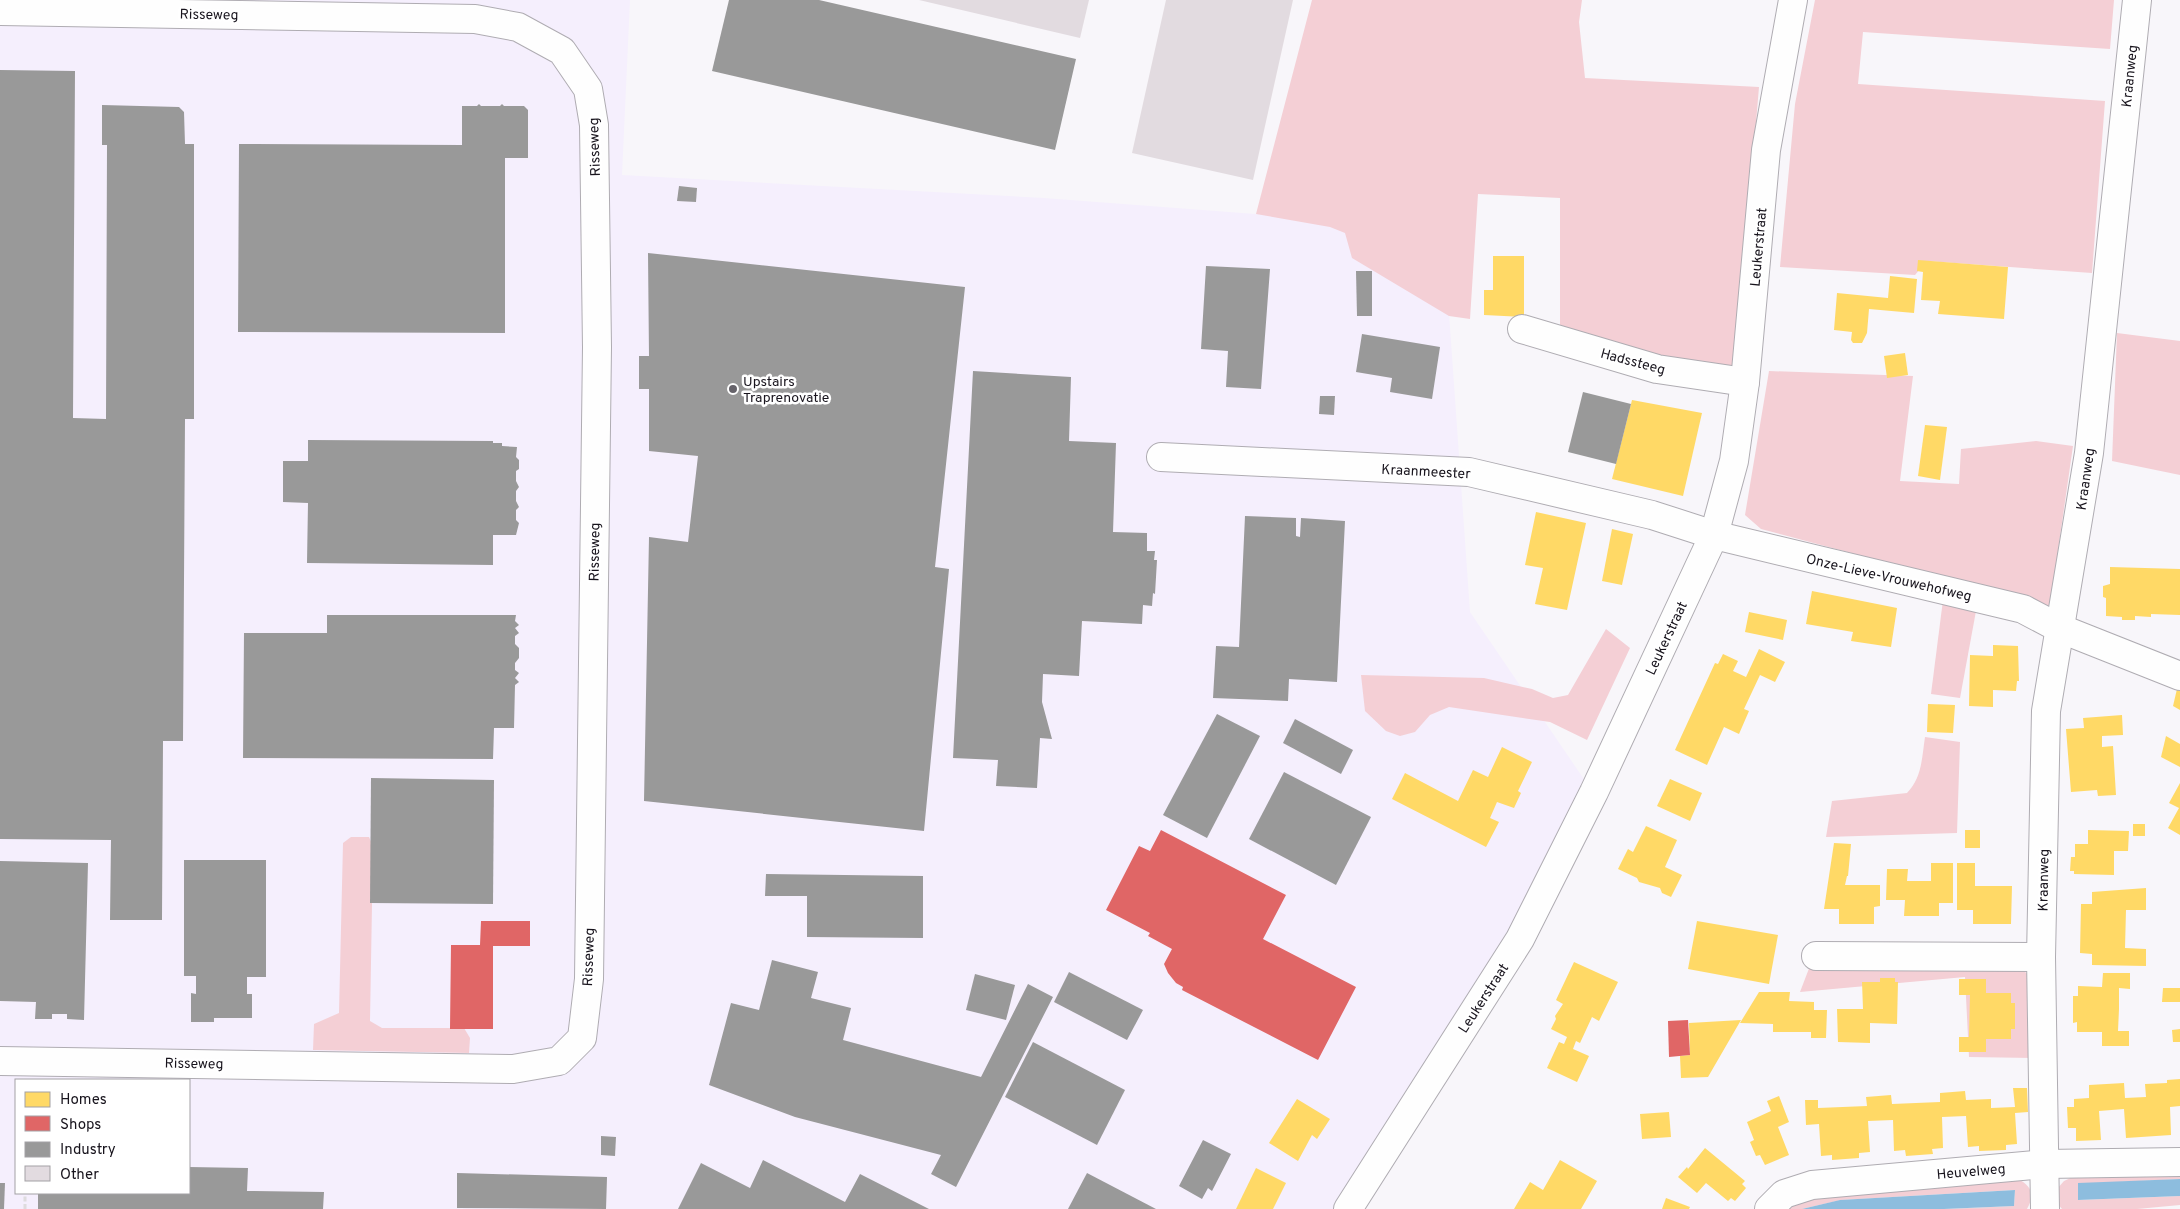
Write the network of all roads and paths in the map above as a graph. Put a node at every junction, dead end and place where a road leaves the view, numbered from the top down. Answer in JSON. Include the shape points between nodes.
{"nodes":[{"id":1,"x":1793,"y":0,"type":"edge"},
{"id":2,"x":2137,"y":0,"type":"edge"},
{"id":3,"x":308,"y":8,"type":"edge"},
{"id":4,"x":0,"y":11,"type":"edge"},
{"id":5,"x":1522,"y":329,"type":"dead end"},
{"id":6,"x":1746,"y":382,"type":"junction"},
{"id":7,"x":1161,"y":457,"type":"dead end"},
{"id":8,"x":1714,"y":535,"type":"junction"},
{"id":9,"x":2059,"y":628,"type":"junction"},
{"id":10,"x":2180,"y":676,"type":"edge"},
{"id":11,"x":1816,"y":956,"type":"dead end"},
{"id":12,"x":2041,"y":957,"type":"junction"},
{"id":13,"x":0,"y":1061,"type":"edge"},
{"id":14,"x":2180,"y":1162,"type":"edge"},
{"id":15,"x":2045,"y":1164,"type":"junction"},
{"id":16,"x":25,"y":1194,"type":"edge"},
{"id":17,"x":25,"y":1209,"type":"edge"},
{"id":18,"x":1348,"y":1209,"type":"edge"},
{"id":19,"x":1770,"y":1209,"type":"edge"},
{"id":20,"x":2045,"y":1209,"type":"edge"}],
"edges":[{"from":1,"to":6,"type":"street","name":"Leukerstraat","via":[[1766,150]]},
{"from":2,"to":9,"type":"street","name":"Kraanweg","via":[[2089,453]]},
{"from":3,"to":4,"type":"street","name":"Risseweg"},
{"from":3,"to":13,"type":"street","name":"Risseweg","via":[[474,19],[518,26],[562,51],[588,89],[594,125],[597,348],[589,979],[582,1038],[559,1061],[513,1069]]},
{"from":5,"to":6,"type":"street","name":"Hadssteeg","via":[[1657,369]]},
{"from":6,"to":8,"type":"street","name":"Leukerstraat","via":[[1734,461]]},
{"from":7,"to":8,"type":"street","name":"Kraanmeester","via":[[1470,472],[1652,514]]},
{"from":8,"to":9,"type":"street","name":"Onze-Lieve-Vrouwehofweg","via":[[2023,609]]},
{"from":8,"to":18,"type":"street","name":"Leukerstraat","via":[[1594,792],[1520,940]]},
{"from":9,"to":10,"type":"street","name":"Onze-Lieve-Vrouwehofweg"},
{"from":9,"to":12,"type":"street","name":"Kraanweg","via":[[2046,711]]},
{"from":11,"to":12,"type":"street"},
{"from":12,"to":15,"type":"street","name":"Kraanweg"},
{"from":14,"to":15,"type":"street","name":"Heuvelweg"},
{"from":15,"to":19,"type":"street","name":"Heuvelweg","via":[[1812,1185],[1784,1194]]},
{"from":15,"to":20,"type":"street","name":"Kraanweg"},
{"from":16,"to":17,"type":"path"}]}
